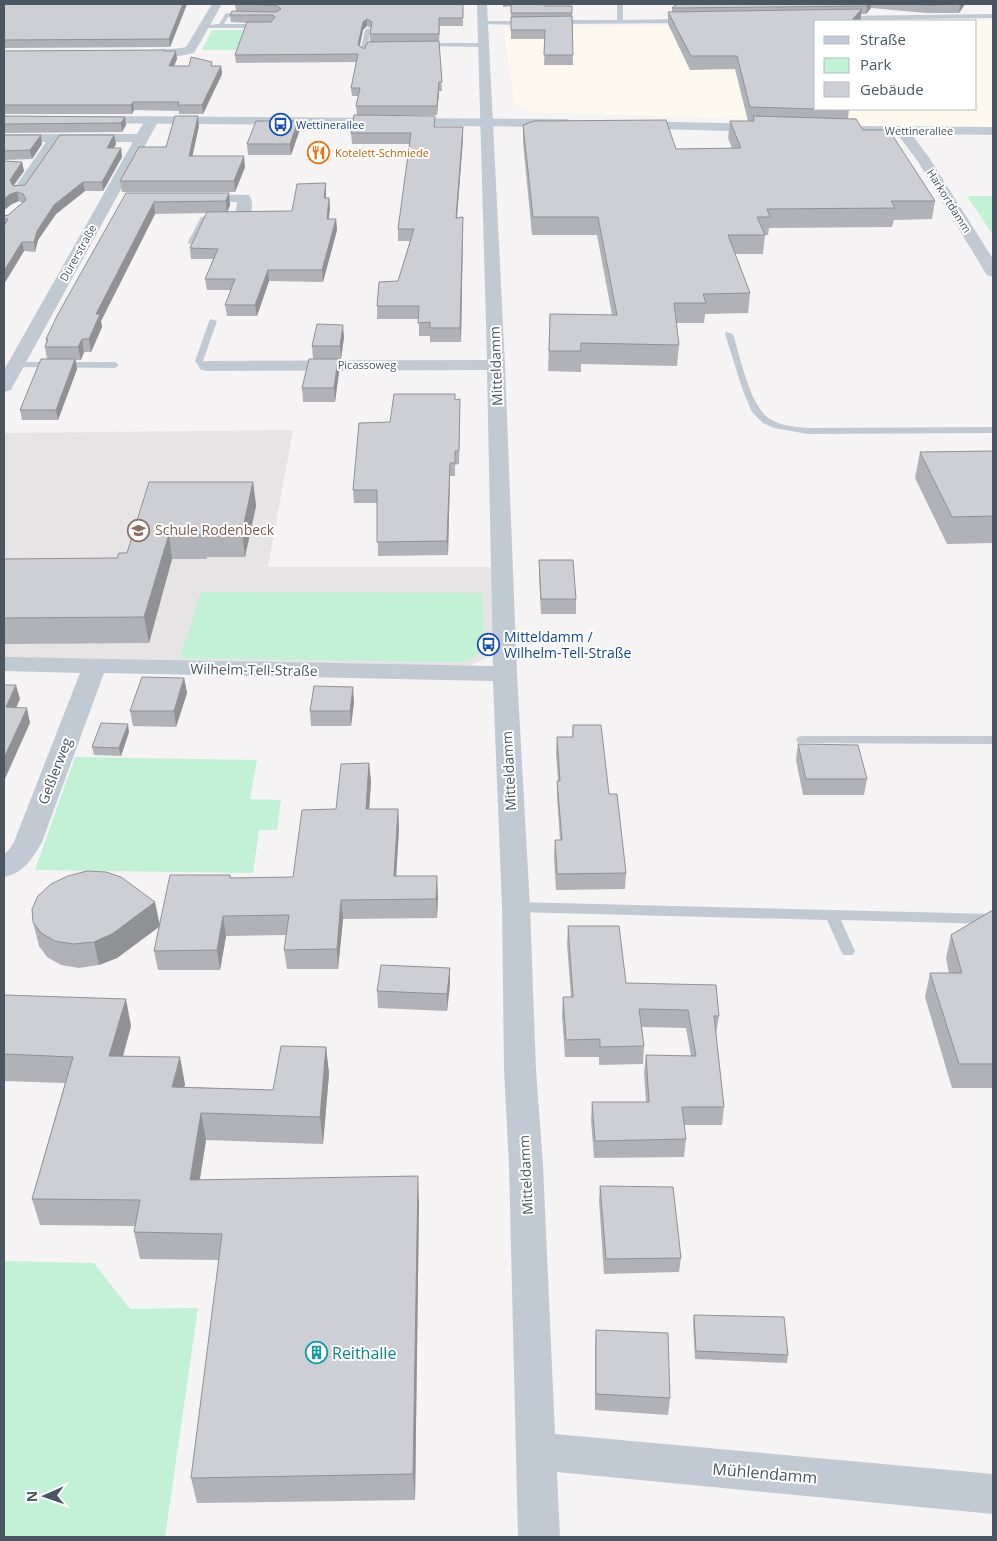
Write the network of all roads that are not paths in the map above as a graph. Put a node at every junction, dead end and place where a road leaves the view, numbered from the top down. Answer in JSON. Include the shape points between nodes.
{"nodes":[{"id":1,"x":217,"y":4,"type":"edge"},
{"id":2,"x":482,"y":4,"type":"edge"},
{"id":3,"x":620,"y":4,"type":"edge"},
{"id":4,"x":251,"y":16,"type":"edge"},
{"id":5,"x":993,"y":16,"type":"edge"},
{"id":6,"x":836,"y":18,"type":"edge"},
{"id":7,"x":689,"y":20,"type":"edge"},
{"id":8,"x":551,"y":22,"type":"edge"},
{"id":9,"x":620,"y":22,"type":"junction"},
{"id":10,"x":483,"y":23,"type":"junction"},
{"id":11,"x":532,"y":23,"type":"edge"},
{"id":12,"x":204,"y":26,"type":"junction"},
{"id":13,"x":221,"y":26,"type":"junction"},
{"id":14,"x":272,"y":26,"type":"edge"},
{"id":15,"x":368,"y":30,"type":"edge"},
{"id":16,"x":414,"y":45,"type":"edge"},
{"id":17,"x":484,"y":45,"type":"junction"},
{"id":18,"x":365,"y":46,"type":"junction"},
{"id":19,"x":375,"y":46,"type":"edge"},
{"id":20,"x":363,"y":53,"type":"edge"},
{"id":21,"x":132,"y":54,"type":"edge"},
{"id":22,"x":78,"y":120,"type":"edge"},
{"id":23,"x":152,"y":120,"type":"junction"},
{"id":24,"x":486,"y":122,"type":"junction"},
{"id":25,"x":583,"y":124,"type":"edge"},
{"id":26,"x":612,"y":124,"type":"edge"},
{"id":27,"x":777,"y":128,"type":"edge"},
{"id":28,"x":835,"y":130,"type":"edge"},
{"id":29,"x":993,"y":131,"type":"edge"},
{"id":30,"x":902,"y":132,"type":"junction"},
{"id":31,"x":4,"y":138,"type":"edge"},
{"id":32,"x":56,"y":138,"type":"junction"},
{"id":33,"x":141,"y":138,"type":"junction"},
{"id":34,"x":20,"y":165,"type":"edge"},
{"id":35,"x":37,"y":165,"type":"junction"},
{"id":36,"x":20,"y":190,"type":"edge"},
{"id":37,"x":175,"y":198,"type":"edge"},
{"id":38,"x":107,"y":199,"type":"junction"},
{"id":39,"x":126,"y":199,"type":"edge"},
{"id":40,"x":236,"y":215,"type":"joint"},
{"id":41,"x":192,"y":242,"type":"edge"},
{"id":42,"x":993,"y":272,"type":"edge"},
{"id":43,"x":213,"y":322,"type":"dead end"},
{"id":44,"x":729,"y":334,"type":"dead end"},
{"id":45,"x":15,"y":365,"type":"junction"},
{"id":46,"x":115,"y":365,"type":"dead end"},
{"id":47,"x":496,"y":365,"type":"junction"},
{"id":48,"x":207,"y":366,"type":"joint"},
{"id":49,"x":4,"y":386,"type":"edge"},
{"id":50,"x":993,"y":430,"type":"edge"},
{"id":51,"x":4,"y":664,"type":"edge"},
{"id":52,"x":95,"y":666,"type":"junction"},
{"id":53,"x":505,"y":674,"type":"junction"},
{"id":54,"x":802,"y":740,"type":"dead end"},
{"id":55,"x":993,"y":740,"type":"edge"},
{"id":56,"x":4,"y":868,"type":"edge"},
{"id":57,"x":516,"y":907,"type":"junction"},
{"id":58,"x":832,"y":915,"type":"junction"},
{"id":59,"x":993,"y":919,"type":"edge"},
{"id":60,"x":848,"y":951,"type":"dead end"},
{"id":61,"x":536,"y":1451,"type":"junction"},
{"id":62,"x":993,"y":1494,"type":"edge"},
{"id":63,"x":539,"y":1537,"type":"edge"}],
"edges":[{"from":1,"to":12,"type":"street"},
{"from":2,"to":10,"type":"street","name":"Mitteldamm"},
{"from":3,"to":9,"type":"lane"},
{"from":4,"to":13,"type":"lane","via":[[226,16]]},
{"from":5,"to":6,"type":"lane"},
{"from":7,"to":9,"type":"lane"},
{"from":8,"to":9,"type":"lane"},
{"from":10,"to":11,"type":"lane"},
{"from":10,"to":17,"type":"street","name":"Mitteldamm"},
{"from":12,"to":13,"type":"lane"},
{"from":12,"to":21,"type":"street","via":[[190,50],[183,53]]},
{"from":13,"to":14,"type":"lane"},
{"from":15,"to":18,"type":"lane"},
{"from":16,"to":17,"type":"lane"},
{"from":17,"to":24,"type":"street","name":"Mitteldamm"},
{"from":18,"to":19,"type":"lane"},
{"from":18,"to":20,"type":"lane"},
{"from":22,"to":23,"type":"street"},
{"from":23,"to":24,"type":"street"},
{"from":23,"to":33,"type":"street","name":"Dürerstraße"},
{"from":24,"to":25,"type":"street"},
{"from":24,"to":47,"type":"street","name":"Mitteldamm"},
{"from":26,"to":27,"type":"street"},
{"from":28,"to":30,"type":"street","name":"Wettinerallee"},
{"from":29,"to":30,"type":"street","name":"Wettinerallee"},
{"from":30,"to":42,"type":"street","name":"Harkortdamm","via":[[923,159]]},
{"from":31,"to":32,"type":"street"},
{"from":32,"to":33,"type":"street"},
{"from":32,"to":35,"type":"street"},
{"from":33,"to":38,"type":"street","name":"Dürerstraße"},
{"from":34,"to":35,"type":"street"},
{"from":35,"to":36,"type":"street"},
{"from":37,"to":40,"type":"street","via":[[244,198]]},
{"from":38,"to":39,"type":"street"},
{"from":38,"to":45,"type":"street","name":"Dürerstraße"},
{"from":40,"to":41,"type":"lane","via":[[204,218]]},
{"from":43,"to":48,"type":"lane","via":[[199,360]]},
{"from":44,"to":50,"type":"lane","via":[[756,413],[768,422],[808,431]]},
{"from":45,"to":46,"type":"lane"},
{"from":45,"to":49,"type":"street","name":"Dürerstraße"},
{"from":47,"to":48,"type":"street","name":"Picassoweg"},
{"from":47,"to":53,"type":"street","name":"Mitteldamm"},
{"from":51,"to":52,"type":"street","name":"Wilhelm-Tell-Straße"},
{"from":52,"to":53,"type":"street","name":"Wilhelm-Tell-Straße"},
{"from":52,"to":56,"type":"street","name":"Geßlerweg","via":[[28,842],[19,856]]},
{"from":53,"to":57,"type":"street","name":"Mitteldamm"},
{"from":54,"to":55,"type":"lane"},
{"from":57,"to":58,"type":"lane"},
{"from":57,"to":61,"type":"street","name":"Mitteldamm"},
{"from":58,"to":59,"type":"lane"},
{"from":58,"to":60,"type":"lane"},
{"from":61,"to":62,"type":"street","name":"Mühlendamm"},
{"from":61,"to":63,"type":"street","name":"Mitteldamm"}]}
